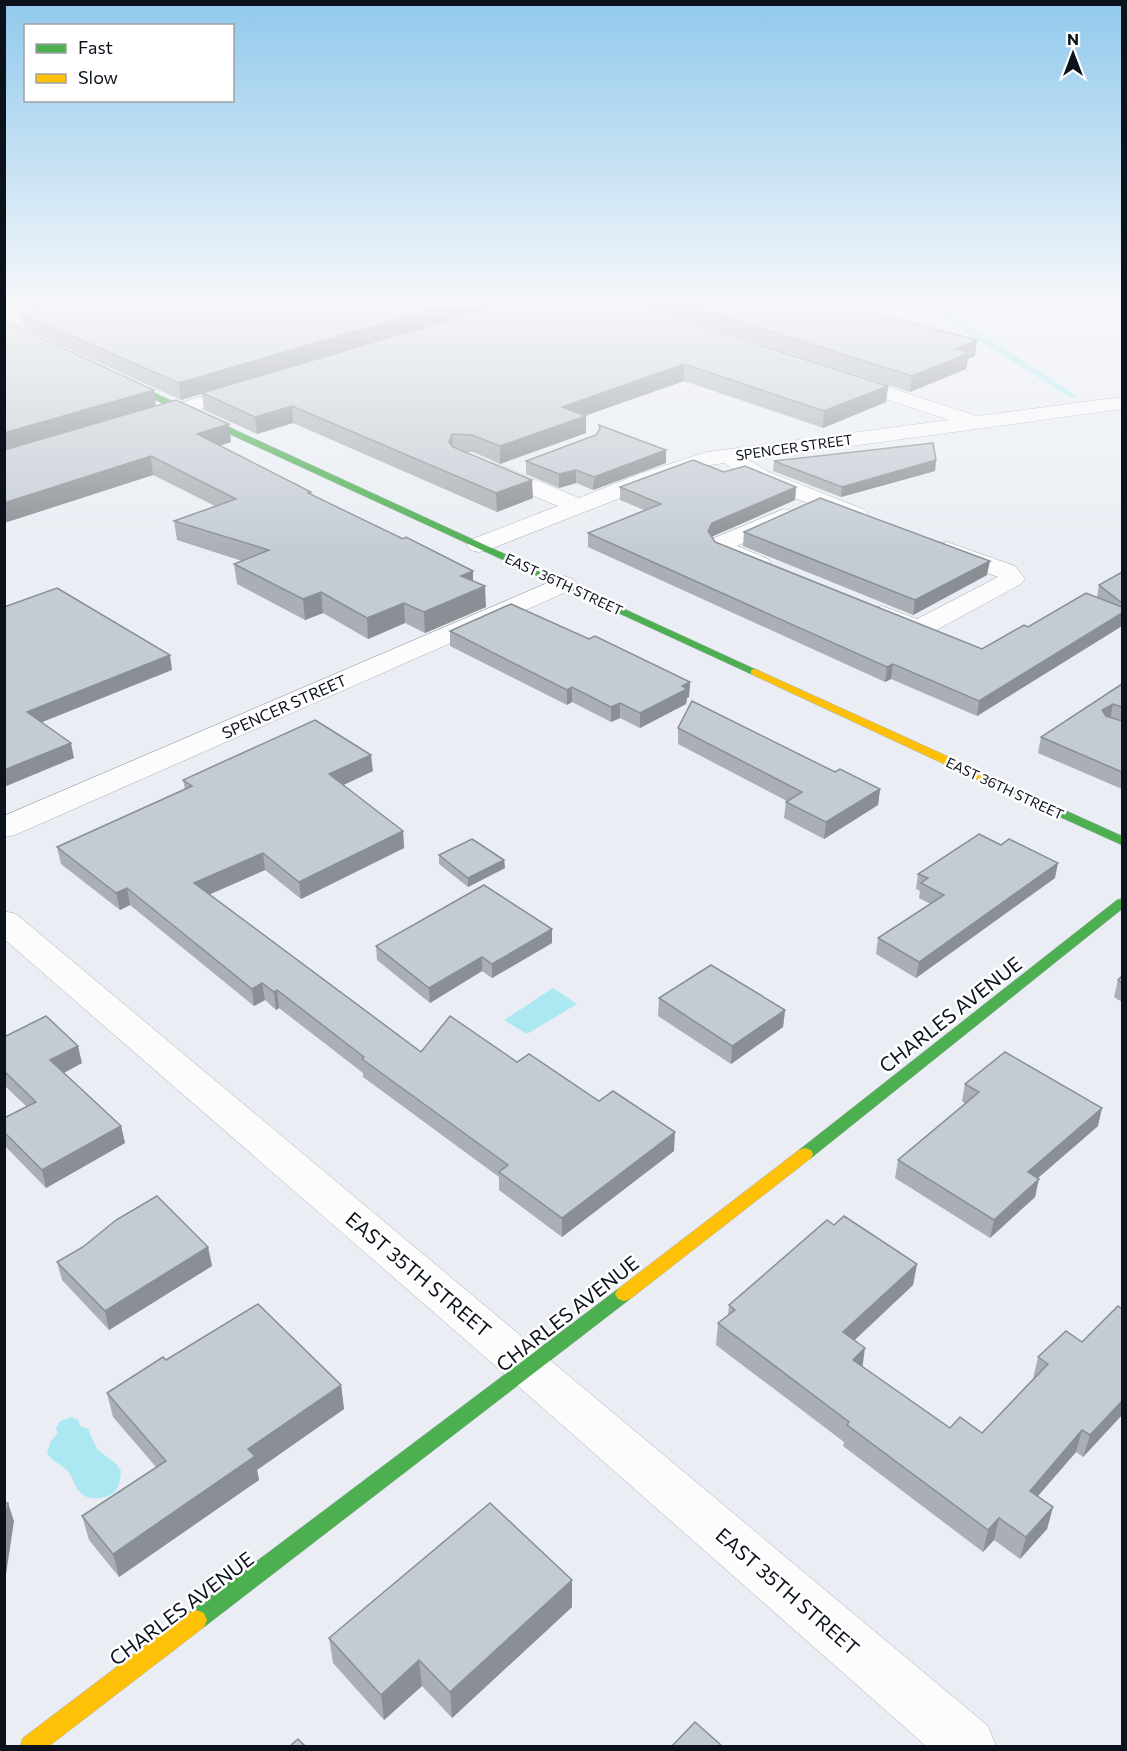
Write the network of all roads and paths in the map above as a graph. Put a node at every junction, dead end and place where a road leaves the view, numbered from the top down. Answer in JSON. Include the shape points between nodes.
{"nodes":[{"id":1,"x":136,"y":388,"type":"edge"},
{"id":2,"x":252,"y":388,"type":"edge"},
{"id":3,"x":870,"y":388,"type":"edge"},
{"id":4,"x":1122,"y":403,"type":"edge"},
{"id":5,"x":182,"y":409,"type":"junction"},
{"id":6,"x":976,"y":422,"type":"junction"},
{"id":7,"x":125,"y":426,"type":"edge"},
{"id":8,"x":728,"y":456,"type":"junction"},
{"id":9,"x":533,"y":461,"type":"edge"},
{"id":10,"x":473,"y":462,"type":"edge"},
{"id":11,"x":501,"y":473,"type":"junction"},
{"id":12,"x":818,"y":501,"type":"junction"},
{"id":13,"x":579,"y":506,"type":"junction"},
{"id":14,"x":881,"y":525,"type":"edge"},
{"id":15,"x":925,"y":541,"type":"edge"},
{"id":16,"x":479,"y":545,"type":"junction"},
{"id":17,"x":777,"y":571,"type":"edge"},
{"id":18,"x":564,"y":584,"type":"junction"},
{"id":19,"x":864,"y":607,"type":"edge"},
{"id":20,"x":4,"y":828,"type":"edge"},
{"id":21,"x":1122,"y":841,"type":"edge"},
{"id":22,"x":1122,"y":903,"type":"edge"},
{"id":23,"x":4,"y":921,"type":"edge"},
{"id":24,"x":529,"y":1367,"type":"junction"},
{"id":25,"x":31,"y":1746,"type":"edge"},
{"id":26,"x":968,"y":1746,"type":"edge"}],
"edges":[{"from":1,"to":5,"type":"street","name":"EAST 36TH STREET"},
{"from":2,"to":5,"type":"street"},
{"from":3,"to":6,"type":"street"},
{"from":4,"to":6,"type":"street","name":"SPENCER STREET"},
{"from":5,"to":7,"type":"street"},
{"from":5,"to":16,"type":"street","name":"EAST 36TH STREET"},
{"from":6,"to":8,"type":"street","name":"SPENCER STREET"},
{"from":8,"to":12,"type":"street","via":[[761,477]]},
{"from":8,"to":13,"type":"street","name":"SPENCER STREET","via":[[688,464]]},
{"from":9,"to":11,"type":"street"},
{"from":10,"to":11,"type":"street"},
{"from":11,"to":13,"type":"street"},
{"from":12,"to":14,"type":"street"},
{"from":12,"to":17,"type":"street","via":[[721,544],[724,549]]},
{"from":13,"to":16,"type":"street","name":"SPENCER STREET"},
{"from":15,"to":19,"type":"street","via":[[1006,571],[1012,579],[918,629]]},
{"from":16,"to":18,"type":"street","name":"EAST 36TH STREET"},
{"from":18,"to":20,"type":"street","name":"SPENCER STREET"},
{"from":18,"to":21,"type":"street","name":"EAST 36TH STREET"},
{"from":22,"to":24,"type":"street","name":"CHARLES AVENUE"},
{"from":23,"to":24,"type":"street","name":"EAST 35TH STREET"},
{"from":24,"to":25,"type":"street","name":"CHARLES AVENUE"},
{"from":24,"to":26,"type":"street","name":"EAST 35TH STREET"}]}
